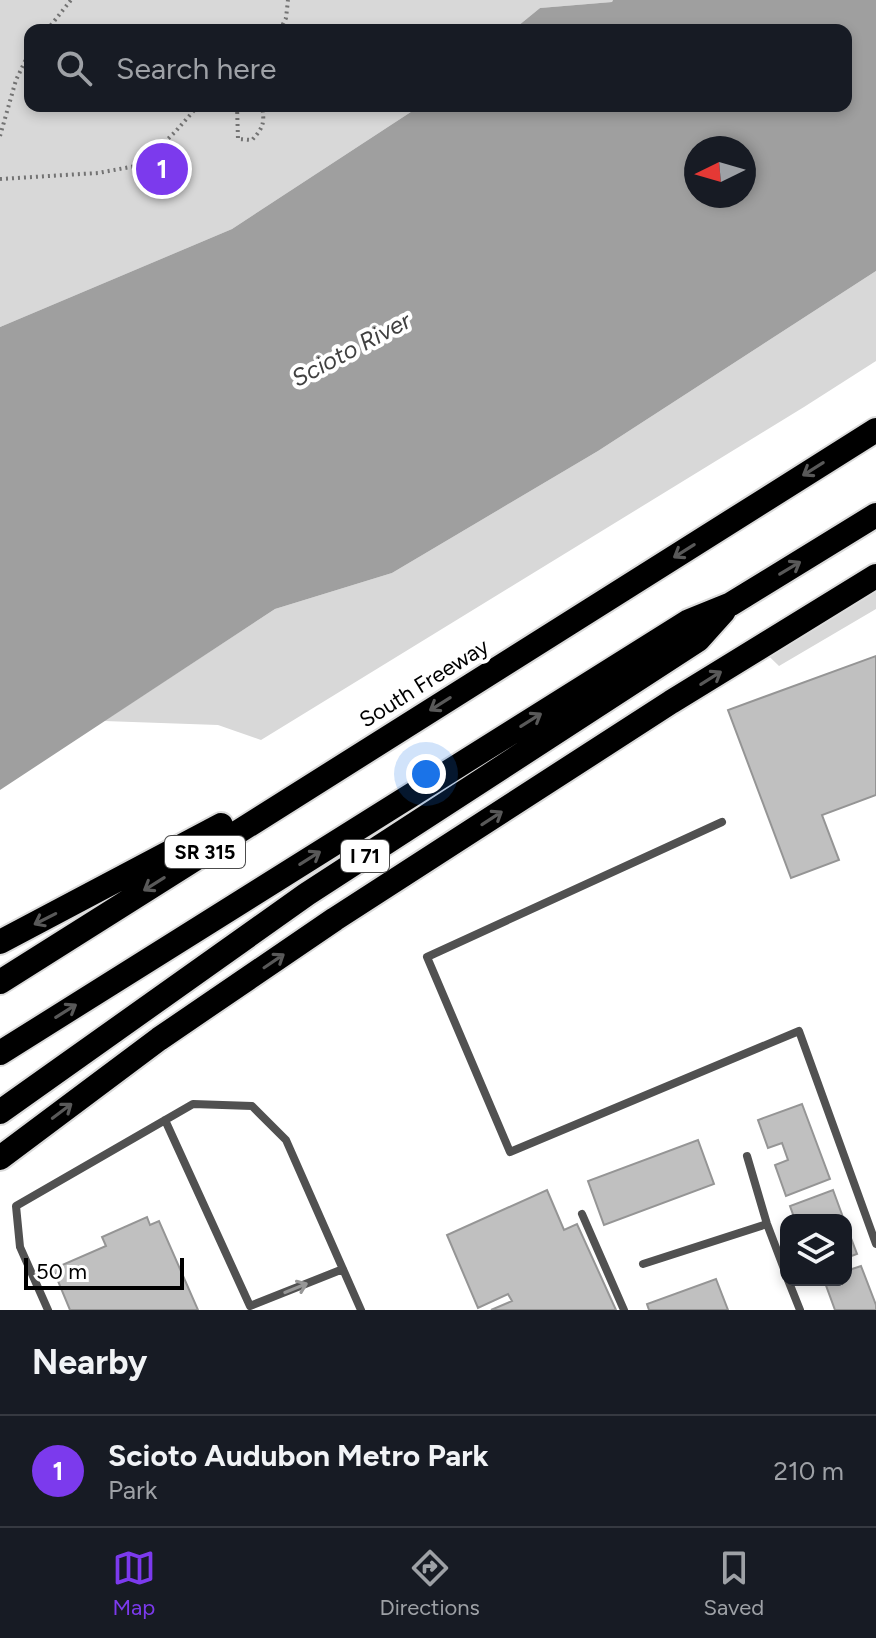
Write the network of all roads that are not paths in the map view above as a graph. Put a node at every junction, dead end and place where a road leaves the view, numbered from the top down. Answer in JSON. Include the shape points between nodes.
{"nodes":[{"id":1,"x":876,"y":430,"type":"edge"},
{"id":2,"x":876,"y":515,"type":"edge"},
{"id":3,"x":876,"y":576,"type":"edge"},
{"id":4,"x":731,"y":604,"type":"junction"},
{"id":5,"x":410,"y":723,"type":"junction"},
{"id":6,"x":722,"y":822,"type":"dead end"},
{"id":7,"x":0,"y":942,"type":"edge"},
{"id":8,"x":0,"y":982,"type":"edge"},
{"id":9,"x":0,"y":1053,"type":"edge"},
{"id":10,"x":0,"y":1112,"type":"edge"},
{"id":11,"x":165,"y":1120,"type":"junction"},
{"id":12,"x":747,"y":1156,"type":"dead end"},
{"id":13,"x":0,"y":1158,"type":"edge"},
{"id":14,"x":582,"y":1214,"type":"dead end"},
{"id":15,"x":767,"y":1224,"type":"junction"},
{"id":16,"x":876,"y":1244,"type":"edge"},
{"id":17,"x":780,"y":1258,"type":"edge"},
{"id":18,"x":643,"y":1264,"type":"dead end"},
{"id":19,"x":343,"y":1269,"type":"junction"},
{"id":20,"x":790,"y":1286,"type":"edge"},
{"id":21,"x":357,"y":1309,"type":"edge"},
{"id":22,"x":48,"y":1310,"type":"edge"},
{"id":23,"x":624,"y":1310,"type":"edge"},
{"id":24,"x":800,"y":1310,"type":"edge"}],
"edges":[{"from":1,"to":5,"type":"highway","name":"South Freeway","one_way":true},
{"from":4,"to":2,"type":"highway","number":"I 71","one_way":true},
{"from":13,"to":3,"type":"highway","one_way":true,"via":[[159,1039],[335,919]]},
{"from":9,"to":4,"type":"highway","number":"SR 315","one_way":true,"via":[[689,621]]},
{"from":4,"to":10,"type":"highway","number":"I 71","via":[[698,640],[307,894]]},
{"from":5,"to":7,"type":"highway","one_way":true},
{"from":5,"to":8,"type":"highway","name":"South Freeway","number":"SR 315","one_way":true},
{"from":6,"to":16,"type":"lane","via":[[427,957],[510,1152],[799,1031]]},
{"from":11,"to":19,"type":"lane","via":[[193,1104],[252,1106],[286,1140]]},
{"from":11,"to":19,"type":"lane","one_way":true,"via":[[250,1306]]},
{"from":11,"to":22,"type":"lane","via":[[16,1206],[20,1247]]},
{"from":12,"to":15,"type":"lane"},
{"from":14,"to":23,"type":"lane"},
{"from":15,"to":17,"type":"lane"},
{"from":15,"to":18,"type":"lane"},
{"from":19,"to":21,"type":"lane"},
{"from":20,"to":24,"type":"lane"}]}
